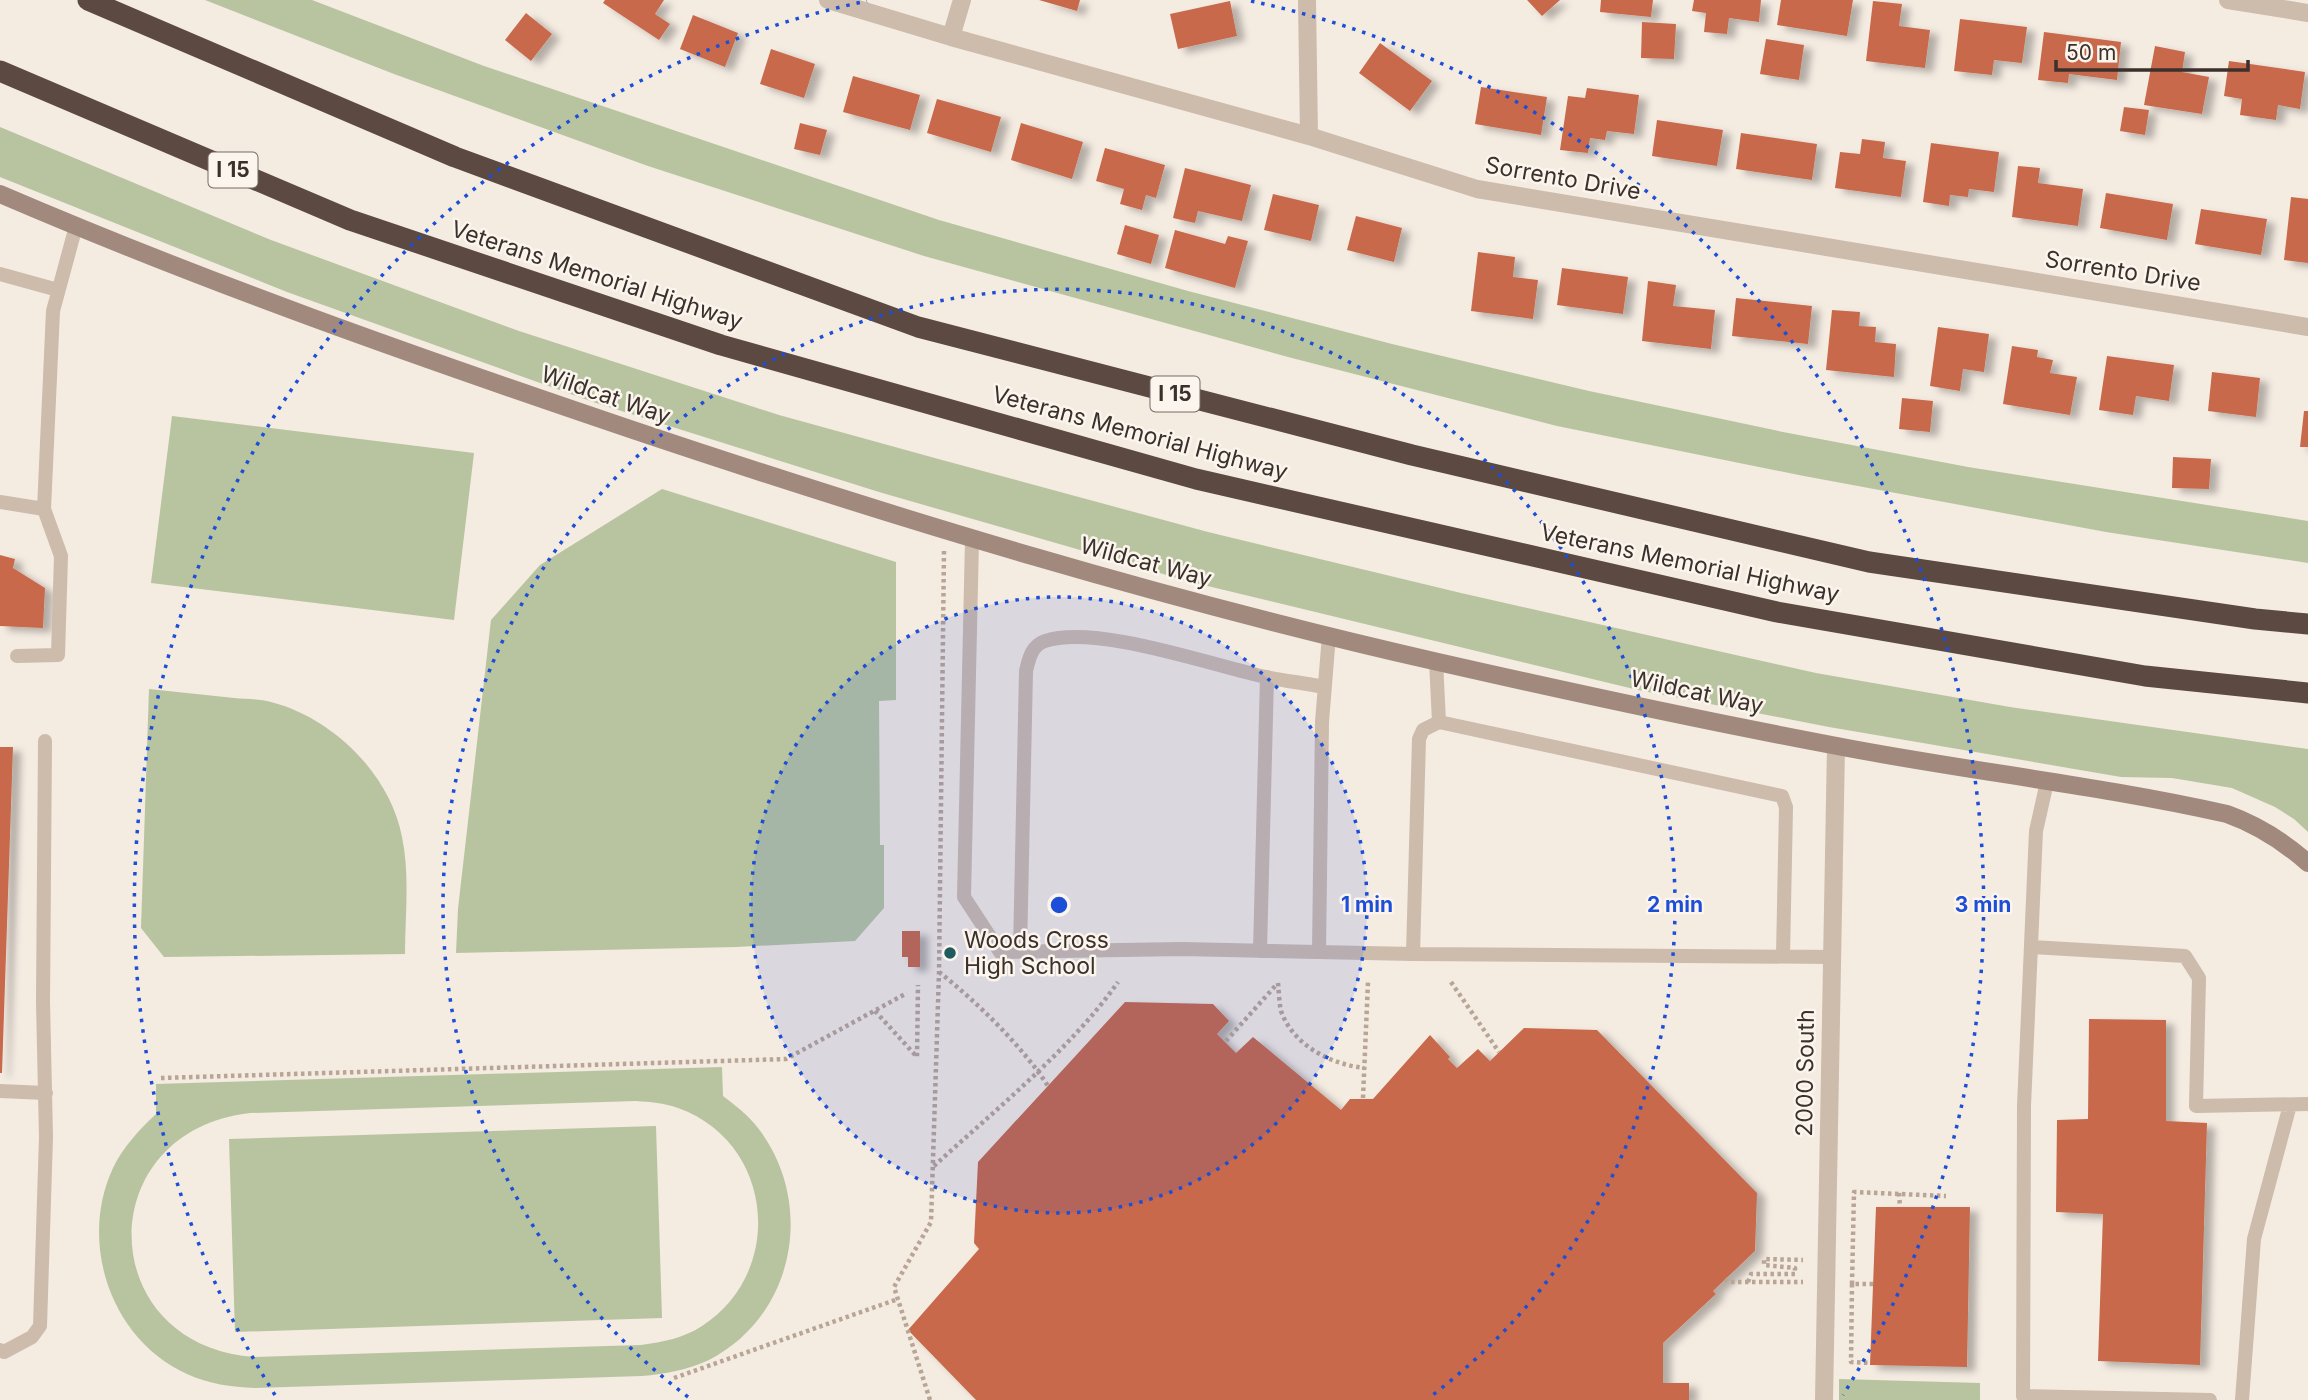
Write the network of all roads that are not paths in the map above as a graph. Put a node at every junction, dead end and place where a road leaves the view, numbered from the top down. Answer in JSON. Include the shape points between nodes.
{"nodes":[{"id":1,"x":88,"y":0,"type":"edge"},
{"id":2,"x":828,"y":0,"type":"edge"},
{"id":3,"x":962,"y":0,"type":"edge"},
{"id":4,"x":1307,"y":0,"type":"edge"},
{"id":5,"x":2228,"y":0,"type":"edge"},
{"id":6,"x":2308,"y":13,"type":"edge"},
{"id":7,"x":951,"y":37,"type":"junction"},
{"id":8,"x":0,"y":71,"type":"edge"},
{"id":9,"x":1309,"y":136,"type":"junction"},
{"id":10,"x":0,"y":194,"type":"edge"},
{"id":11,"x":76,"y":226,"type":"junction"},
{"id":12,"x":0,"y":274,"type":"edge"},
{"id":13,"x":58,"y":290,"type":"junction"},
{"id":14,"x":2308,"y":327,"type":"edge"},
{"id":15,"x":0,"y":502,"type":"edge"},
{"id":16,"x":44,"y":509,"type":"junction"},
{"id":17,"x":972,"y":540,"type":"junction"},
{"id":18,"x":2308,"y":624,"type":"edge"},
{"id":19,"x":1329,"y":635,"type":"junction"},
{"id":20,"x":17,"y":656,"type":"dead end"},
{"id":21,"x":1436,"y":661,"type":"junction"},
{"id":22,"x":1268,"y":677,"type":"junction"},
{"id":23,"x":1324,"y":687,"type":"junction"},
{"id":24,"x":2308,"y":693,"type":"edge"},
{"id":25,"x":1439,"y":722,"type":"junction"},
{"id":26,"x":45,"y":741,"type":"dead end"},
{"id":27,"x":1836,"y":746,"type":"junction"},
{"id":28,"x":2047,"y":782,"type":"junction"},
{"id":29,"x":2308,"y":863,"type":"edge"},
{"id":30,"x":2031,"y":947,"type":"junction"},
{"id":31,"x":1020,"y":951,"type":"junction"},
{"id":32,"x":1260,"y":951,"type":"junction"},
{"id":33,"x":1319,"y":952,"type":"junction"},
{"id":34,"x":1413,"y":954,"type":"junction"},
{"id":35,"x":1783,"y":956,"type":"junction"},
{"id":36,"x":1832,"y":957,"type":"junction"},
{"id":37,"x":0,"y":1091,"type":"edge"},
{"id":38,"x":46,"y":1093,"type":"junction"},
{"id":39,"x":2308,"y":1104,"type":"edge"},
{"id":40,"x":2290,"y":1105,"type":"junction"},
{"id":41,"x":1,"y":1355,"type":"edge"},
{"id":42,"x":1824,"y":1400,"type":"edge"},
{"id":43,"x":2210,"y":1400,"type":"edge"},
{"id":44,"x":2242,"y":1400,"type":"edge"}],
"edges":[{"from":1,"to":18,"type":"highway","name":"Veterans Memorial Highway","number":"I 15","via":[[455,157],[918,327],[1412,455],[1869,562]]},
{"from":2,"to":7,"type":"street","name":"Sorrento Drive"},
{"from":3,"to":7,"type":"street"},
{"from":4,"to":9,"type":"street"},
{"from":5,"to":6,"type":"street"},
{"from":7,"to":9,"type":"street","name":"Sorrento Drive"},
{"from":8,"to":24,"type":"highway","name":"Veterans Memorial Highway","number":"I 15","via":[[350,220],[721,345],[1196,478],[1777,612],[2145,676]]},
{"from":9,"to":14,"type":"street","name":"Sorrento Drive","via":[[1477,189]]},
{"from":10,"to":11,"type":"street","name":"Wildcat Way"},
{"from":11,"to":13,"type":"lane"},
{"from":11,"to":17,"type":"street","name":"Wildcat Way","via":[[514,390]]},
{"from":12,"to":13,"type":"lane"},
{"from":13,"to":16,"type":"lane","via":[[53,311]]},
{"from":15,"to":16,"type":"lane"},
{"from":16,"to":20,"type":"lane","via":[[61,556],[58,655]]},
{"from":17,"to":19,"type":"street","name":"Wildcat Way"},
{"from":17,"to":31,"type":"lane","via":[[964,897],[1000,952]]},
{"from":19,"to":21,"type":"street","name":"Wildcat Way"},
{"from":19,"to":23,"type":"lane"},
{"from":21,"to":25,"type":"lane"},
{"from":21,"to":27,"type":"street","name":"Wildcat Way"},
{"from":22,"to":23,"type":"lane"},
{"from":22,"to":31,"type":"lane","via":[[1115,640],[1066,638],[1037,646],[1029,655],[1026,671]]},
{"from":22,"to":32,"type":"lane"},
{"from":23,"to":33,"type":"lane"},
{"from":25,"to":34,"type":"lane","via":[[1423,730],[1419,739]]},
{"from":25,"to":35,"type":"lane","via":[[1782,796],[1786,807]]},
{"from":26,"to":38,"type":"lane"},
{"from":27,"to":28,"type":"street","name":"Wildcat Way"},
{"from":27,"to":36,"type":"street","name":"2000 South"},
{"from":28,"to":29,"type":"street","name":"Wildcat Way","via":[[2227,814],[2274,836]]},
{"from":28,"to":30,"type":"lane","via":[[2036,831]]},
{"from":30,"to":40,"type":"lane","via":[[2185,956],[2199,978],[2196,1106]]},
{"from":30,"to":43,"type":"lane","via":[[2024,1106],[2023,1396]]},
{"from":31,"to":32,"type":"lane"},
{"from":32,"to":33,"type":"lane"},
{"from":33,"to":34,"type":"lane"},
{"from":34,"to":35,"type":"lane"},
{"from":35,"to":36,"type":"lane"},
{"from":36,"to":42,"type":"street","name":"2000 South"},
{"from":37,"to":38,"type":"lane"},
{"from":38,"to":41,"type":"lane","via":[[40,1326],[33,1337]]},
{"from":39,"to":40,"type":"lane"},
{"from":40,"to":44,"type":"lane","via":[[2254,1239]]}]}
